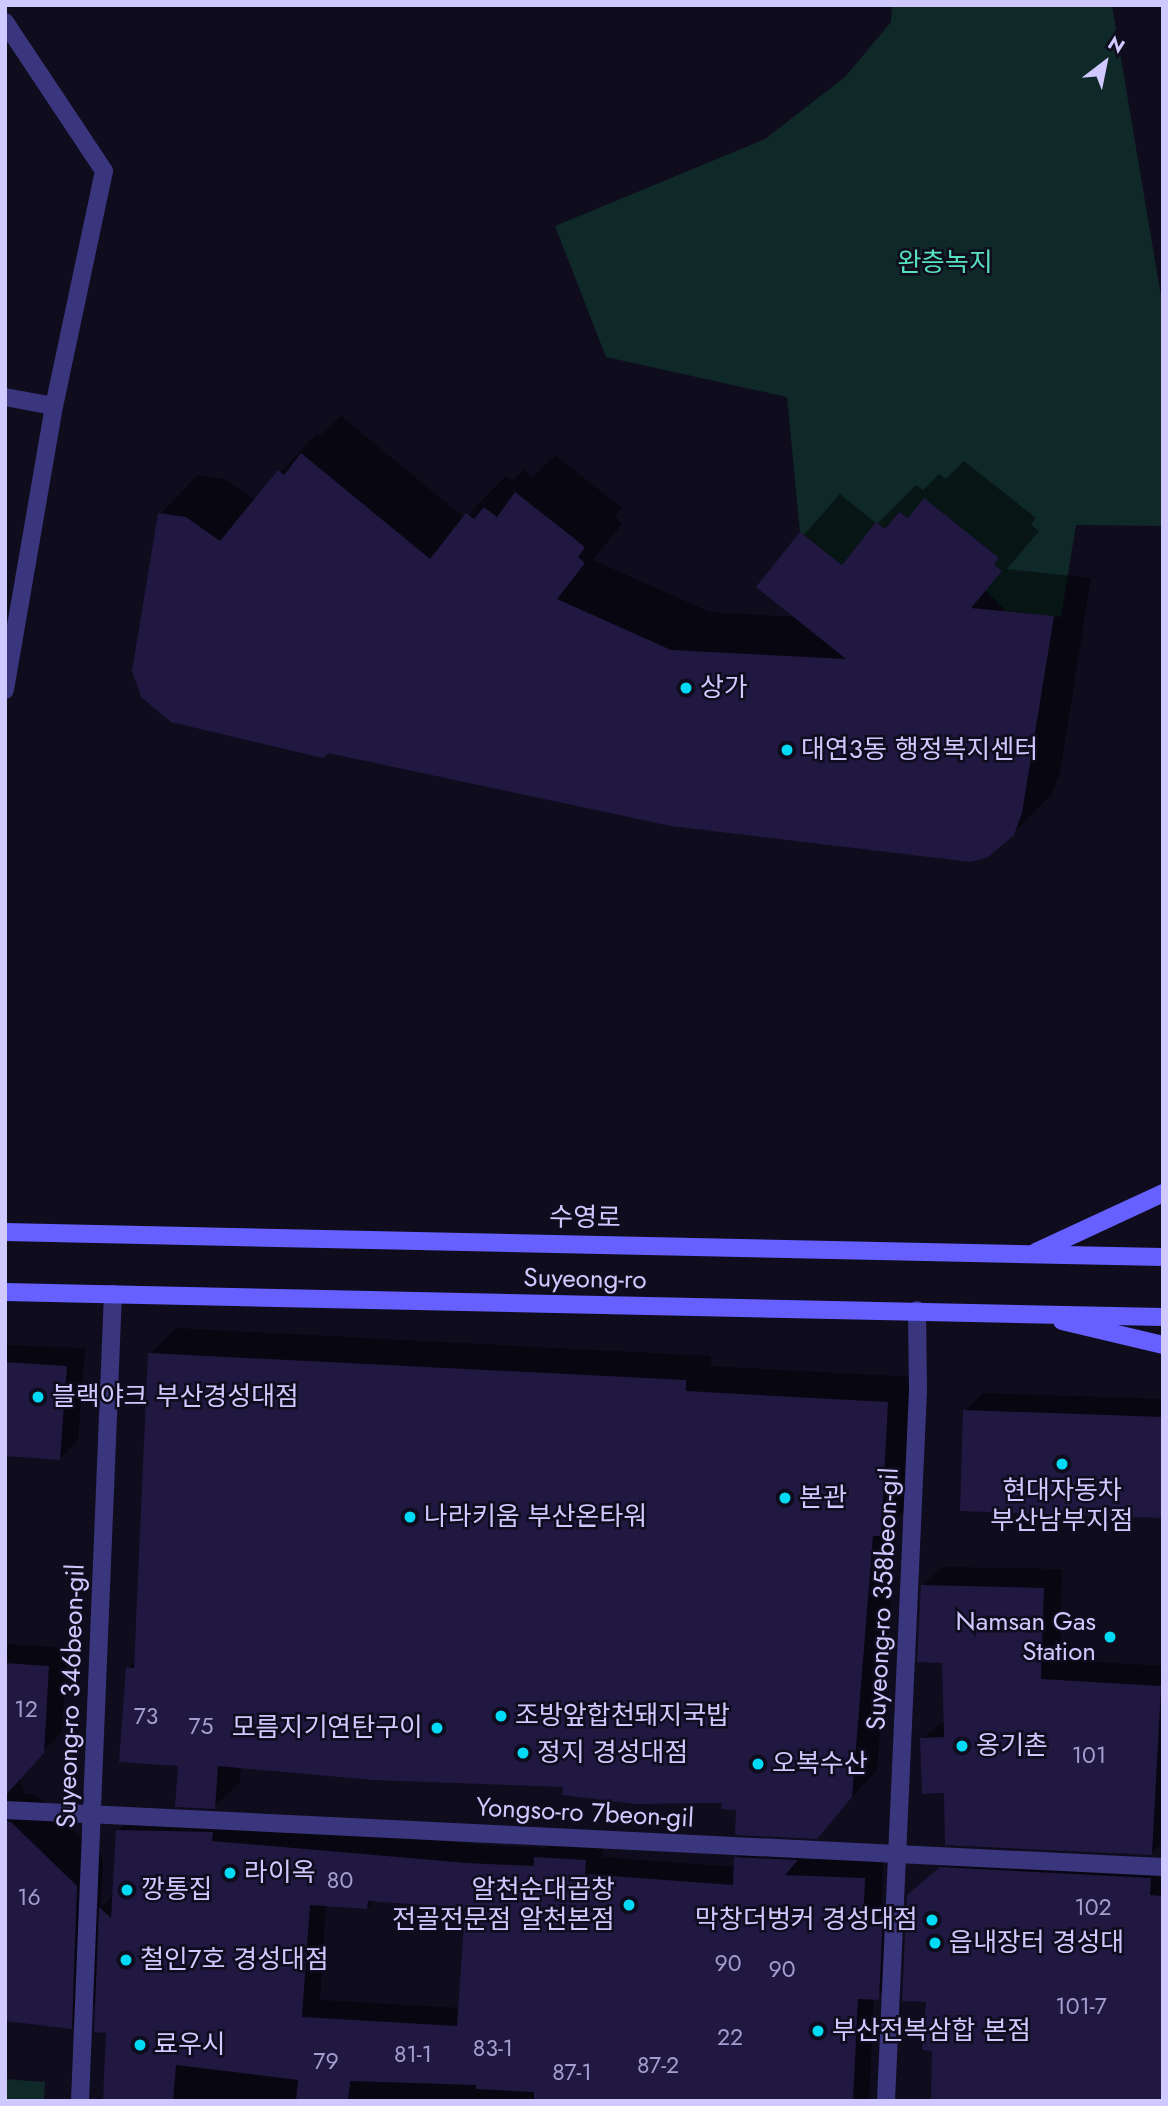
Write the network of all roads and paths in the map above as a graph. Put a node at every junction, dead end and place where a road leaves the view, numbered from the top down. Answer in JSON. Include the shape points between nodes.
{"nodes":[{"id":1,"x":5,"y":22,"type":"edge"},
{"id":2,"x":5,"y":397,"type":"edge"},
{"id":3,"x":54,"y":406,"type":"junction"},
{"id":4,"x":5,"y":691,"type":"edge"},
{"id":5,"x":1163,"y":1193,"type":"edge"},
{"id":6,"x":5,"y":1232,"type":"edge"},
{"id":7,"x":1028,"y":1255,"type":"junction"},
{"id":8,"x":1163,"y":1257,"type":"edge"},
{"id":9,"x":5,"y":1292,"type":"edge"},
{"id":10,"x":113,"y":1294,"type":"junction"},
{"id":11,"x":917,"y":1310,"type":"junction"},
{"id":12,"x":1024,"y":1312,"type":"junction"},
{"id":13,"x":1163,"y":1317,"type":"edge"},
{"id":14,"x":1163,"y":1345,"type":"edge"},
{"id":15,"x":5,"y":1810,"type":"edge"},
{"id":16,"x":93,"y":1815,"type":"junction"},
{"id":17,"x":897,"y":1854,"type":"junction"},
{"id":18,"x":1163,"y":1867,"type":"edge"},
{"id":19,"x":80,"y":2101,"type":"edge"},
{"id":20,"x":886,"y":2101,"type":"edge"}],
"edges":[{"from":1,"to":3,"type":"street","via":[[104,171]]},
{"from":2,"to":3,"type":"street"},
{"from":3,"to":4,"type":"street"},
{"from":5,"to":7,"type":"main road"},
{"from":6,"to":7,"type":"main road","name":"수영로"},
{"from":7,"to":8,"type":"main road","name":"수영로"},
{"from":9,"to":10,"type":"main road","name":"Suyeong-ro"},
{"from":10,"to":11,"type":"main road","name":"Suyeong-ro"},
{"from":10,"to":16,"type":"street","name":"Suyeong-ro 346beon-gil"},
{"from":11,"to":12,"type":"main road","name":"Suyeong-ro"},
{"from":11,"to":17,"type":"street","name":"Suyeong-ro 358beon-gil","via":[[918,1391]]},
{"from":12,"to":13,"type":"main road","name":"Suyeong-ro"},
{"from":12,"to":14,"type":"main road"},
{"from":15,"to":16,"type":"street","name":"Yongso-ro 7beon-gil"},
{"from":16,"to":17,"type":"street","name":"Yongso-ro 7beon-gil"},
{"from":16,"to":19,"type":"street","name":"Suyeong-ro 346beon-gil"},
{"from":17,"to":18,"type":"street","name":"Yongso-ro 7beon-gil"},
{"from":17,"to":20,"type":"street","name":"Suyeong-ro 358beon-gil"}]}
